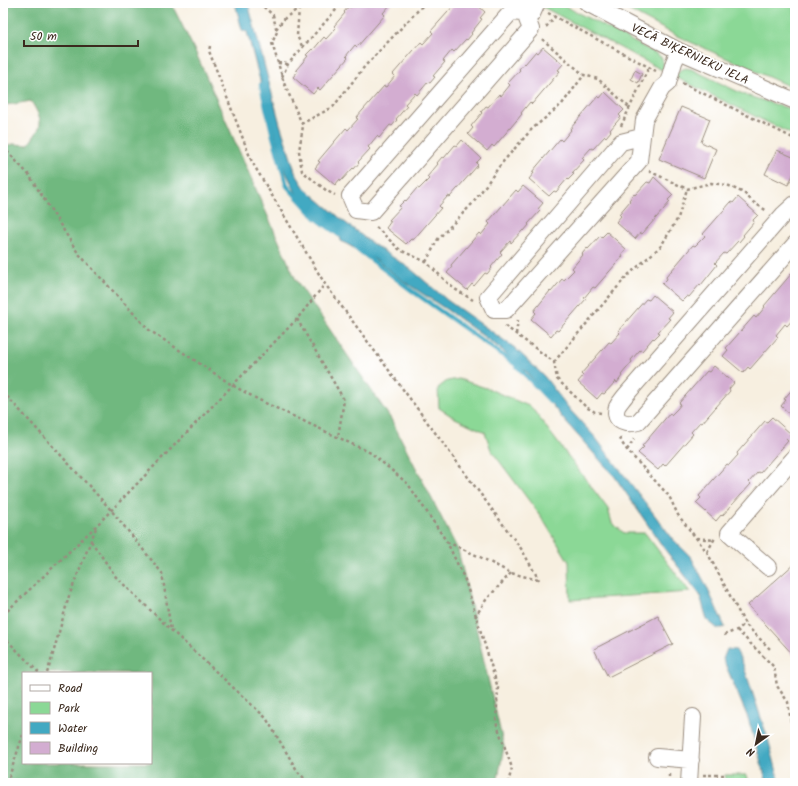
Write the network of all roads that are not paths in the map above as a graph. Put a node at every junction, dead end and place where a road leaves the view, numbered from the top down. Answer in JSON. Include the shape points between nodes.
{"nodes":[{"id":1,"x":587,"y":3,"type":"edge"},
{"id":2,"x":530,"y":7,"type":"edge"},
{"id":3,"x":676,"y":56,"type":"junction"},
{"id":4,"x":795,"y":101,"type":"edge"},
{"id":5,"x":641,"y":137,"type":"junction"},
{"id":6,"x":795,"y":204,"type":"edge"},
{"id":7,"x":795,"y":244,"type":"edge"},
{"id":8,"x":795,"y":456,"type":"edge"},
{"id":9,"x":768,"y":567,"type":"dead end"},
{"id":10,"x":693,"y":717,"type":"dead end"},
{"id":11,"x":657,"y":757,"type":"dead end"},
{"id":12,"x":690,"y":773,"type":"edge"}],
"edges":[{"from":1,"to":3,"type":"street","name":"VECĀ BIĶERNIEKU IELA"},
{"from":2,"to":2,"type":"street","via":[[531,29],[372,212],[356,210],[350,196],[511,12]]},
{"from":3,"to":4,"type":"street","name":"VECĀ BIĶERNIEKU IELA"},
{"from":3,"to":5,"type":"street","via":[[668,83],[662,88],[644,120]]},
{"from":5,"to":5,"type":"street","via":[[621,142],[488,297],[494,310],[506,310],[639,161]]},
{"from":6,"to":7,"type":"street","via":[[625,396],[616,412],[618,419],[630,424],[638,422]]},
{"from":8,"to":9,"type":"street","via":[[729,533]]},
{"from":10,"to":12,"type":"street"},
{"from":11,"to":12,"type":"street"}]}
